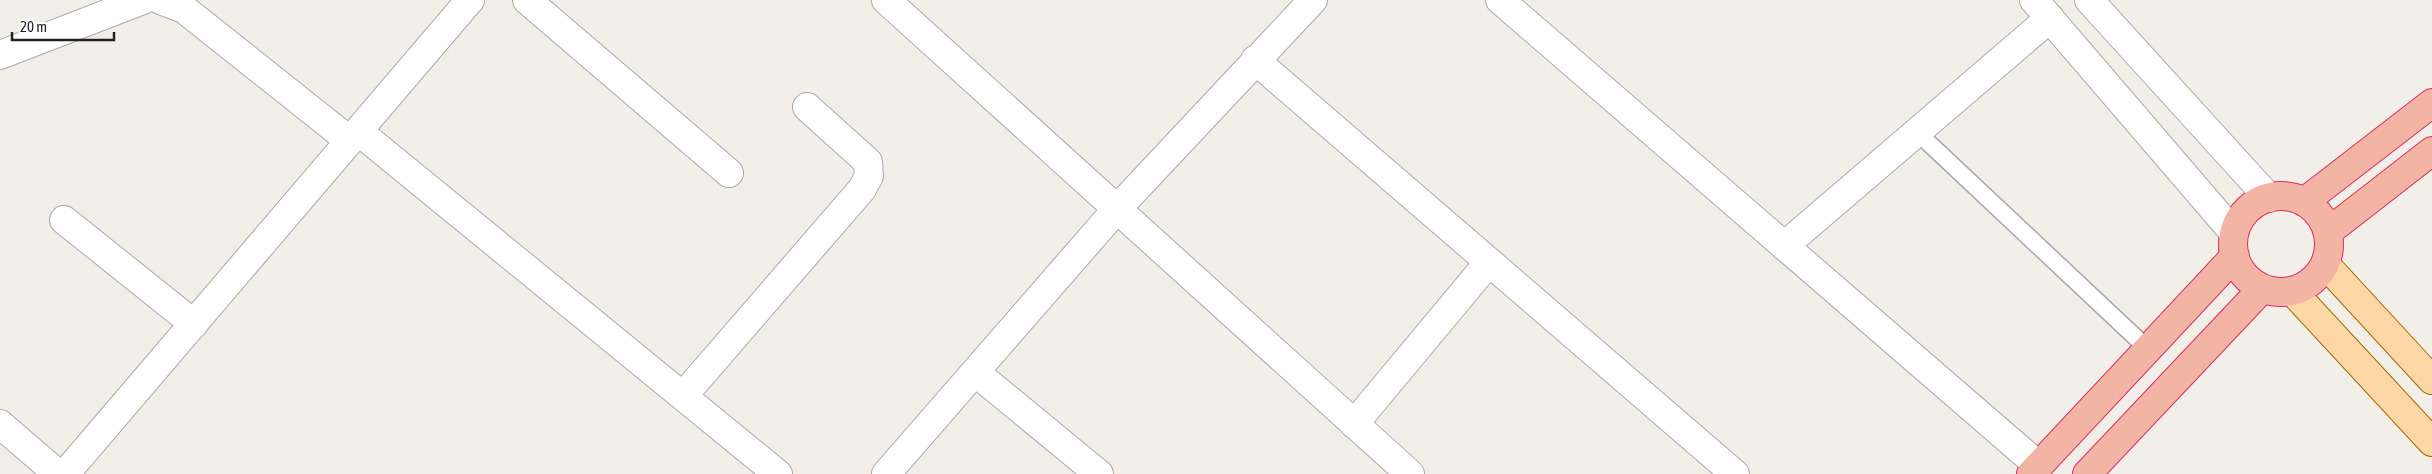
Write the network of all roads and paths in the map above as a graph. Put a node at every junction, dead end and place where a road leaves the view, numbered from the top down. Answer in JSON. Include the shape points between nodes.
{"nodes":[{"id":1,"x":144,"y":0,"type":"edge"},
{"id":2,"x":470,"y":0,"type":"edge"},
{"id":3,"x":527,"y":0,"type":"edge"},
{"id":4,"x":886,"y":0,"type":"edge"},
{"id":5,"x":1314,"y":0,"type":"edge"},
{"id":6,"x":1500,"y":0,"type":"edge"},
{"id":7,"x":2089,"y":0,"type":"edge"},
{"id":8,"x":2042,"y":9,"type":"edge"},
{"id":9,"x":0,"y":55,"type":"edge"},
{"id":10,"x":1255,"y":60,"type":"junction"},
{"id":11,"x":2432,"y":103,"type":"edge"},
{"id":12,"x":807,"y":106,"type":"dead end"},
{"id":13,"x":1918,"y":132,"type":"junction"},
{"id":14,"x":354,"y":136,"type":"junction"},
{"id":15,"x":2432,"y":151,"type":"edge"},
{"id":16,"x":729,"y":172,"type":"dead end"},
{"id":17,"x":2269,"y":198,"type":"junction"},
{"id":18,"x":2304,"y":202,"type":"junction"},
{"id":19,"x":1116,"y":210,"type":"junction"},
{"id":20,"x":64,"y":220,"type":"dead end"},
{"id":21,"x":2328,"y":232,"type":"junction"},
{"id":22,"x":2235,"y":245,"type":"junction"},
{"id":23,"x":1784,"y":246,"type":"junction"},
{"id":24,"x":1489,"y":262,"type":"junction"},
{"id":25,"x":2325,"y":264,"type":"junction"},
{"id":26,"x":2262,"y":289,"type":"junction"},
{"id":27,"x":2292,"y":291,"type":"junction"},
{"id":28,"x":194,"y":324,"type":"junction"},
{"id":29,"x":2150,"y":350,"type":"junction"},
{"id":30,"x":975,"y":372,"type":"junction"},
{"id":31,"x":2432,"y":380,"type":"edge"},
{"id":32,"x":682,"y":396,"type":"junction"},
{"id":33,"x":0,"y":424,"type":"edge"},
{"id":34,"x":1354,"y":424,"type":"junction"},
{"id":35,"x":2432,"y":442,"type":"edge"},
{"id":36,"x":759,"y":468,"type":"edge"},
{"id":37,"x":2035,"y":470,"type":"edge"},
{"id":38,"x":72,"y":471,"type":"edge"},
{"id":39,"x":886,"y":474,"type":"edge"},
{"id":40,"x":1099,"y":474,"type":"edge"},
{"id":41,"x":1410,"y":474,"type":"edge"},
{"id":42,"x":1735,"y":474,"type":"edge"},
{"id":43,"x":2086,"y":474,"type":"edge"}],
"edges":[{"from":1,"to":9,"type":"street"},
{"from":1,"to":14,"type":"street","via":[[167,1],[184,9]]},
{"from":2,"to":14,"type":"street"},
{"from":3,"to":16,"type":"street"},
{"from":4,"to":19,"type":"street"},
{"from":5,"to":10,"type":"street"},
{"from":6,"to":23,"type":"street"},
{"from":7,"to":17,"type":"street"},
{"from":8,"to":13,"type":"street"},
{"from":8,"to":22,"type":"street"},
{"from":10,"to":19,"type":"street"},
{"from":10,"to":24,"type":"street"},
{"from":11,"to":18,"type":"highway"},
{"from":12,"to":32,"type":"street","via":[[868,162],[869,176],[862,189]]},
{"from":13,"to":23,"type":"street"},
{"from":13,"to":29,"type":"lane"},
{"from":14,"to":28,"type":"street"},
{"from":14,"to":32,"type":"street"},
{"from":15,"to":21,"type":"highway"},
{"from":17,"to":18,"type":"highway","via":[[2293,197]]},
{"from":17,"to":22,"type":"highway","via":[[2250,208],[2240,219]]},
{"from":18,"to":21,"type":"highway","via":[[2318,213]]},
{"from":19,"to":30,"type":"street"},
{"from":19,"to":34,"type":"street"},
{"from":20,"to":28,"type":"street"},
{"from":21,"to":25,"type":"highway","via":[[2330,240]]},
{"from":22,"to":26,"type":"highway","via":[[2245,276]]},
{"from":22,"to":29,"type":"highway"},
{"from":23,"to":37,"type":"street"},
{"from":24,"to":34,"type":"street"},
{"from":24,"to":42,"type":"street"},
{"from":25,"to":27,"type":"highway","via":[[2313,281]]},
{"from":25,"to":31,"type":"main road"},
{"from":26,"to":27,"type":"highway"},
{"from":26,"to":43,"type":"highway"},
{"from":27,"to":35,"type":"main road"},
{"from":28,"to":38,"type":"street"},
{"from":29,"to":37,"type":"highway"},
{"from":30,"to":39,"type":"street"},
{"from":30,"to":40,"type":"street"},
{"from":32,"to":36,"type":"street"},
{"from":33,"to":38,"type":"street"},
{"from":34,"to":41,"type":"street"}]}
